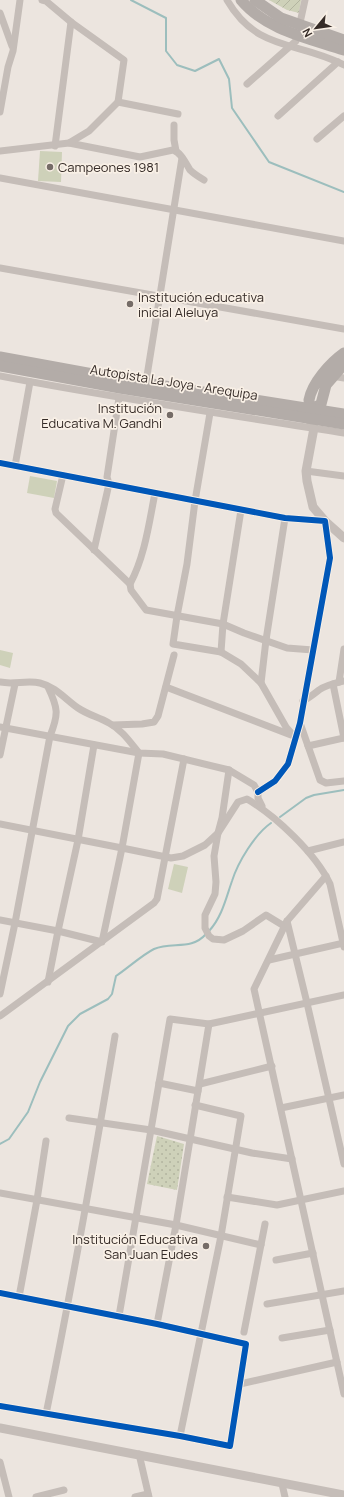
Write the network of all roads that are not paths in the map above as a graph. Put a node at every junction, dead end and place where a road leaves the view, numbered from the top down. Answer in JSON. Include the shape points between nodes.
{"nodes":[{"id":1,"x":20,"y":0,"type":"edge"},
{"id":2,"x":42,"y":0,"type":"edge"},
{"id":3,"x":226,"y":0,"type":"edge"},
{"id":4,"x":255,"y":0,"type":"edge"},
{"id":5,"x":305,"y":0,"type":"edge"},
{"id":6,"x":238,"y":1,"type":"edge"},
{"id":7,"x":0,"y":13,"type":"edge"},
{"id":8,"x":71,"y":22,"type":"junction"},
{"id":9,"x":299,"y":30,"type":"junction"},
{"id":10,"x":344,"y":40,"type":"edge"},
{"id":11,"x":290,"y":45,"type":"junction"},
{"id":12,"x":344,"y":50,"type":"edge"},
{"id":13,"x":13,"y":51,"type":"junction"},
{"id":14,"x":341,"y":64,"type":"edge"},
{"id":15,"x":247,"y":84,"type":"dead end"},
{"id":16,"x":118,"y":102,"type":"junction"},
{"id":17,"x":0,"y":112,"type":"edge"},
{"id":18,"x":178,"y":114,"type":"dead end"},
{"id":19,"x":278,"y":116,"type":"dead end"},
{"id":20,"x":344,"y":116,"type":"edge"},
{"id":21,"x":174,"y":125,"type":"dead end"},
{"id":22,"x":317,"y":139,"type":"dead end"},
{"id":23,"x":69,"y":143,"type":"junction"},
{"id":24,"x":55,"y":146,"type":"junction"},
{"id":25,"x":0,"y":151,"type":"edge"},
{"id":26,"x":176,"y":151,"type":"junction"},
{"id":27,"x":182,"y":158,"type":"junction"},
{"id":28,"x":0,"y":178,"type":"edge"},
{"id":29,"x":204,"y":180,"type":"dead end"},
{"id":30,"x":174,"y":210,"type":"junction"},
{"id":31,"x":344,"y":241,"type":"edge"},
{"id":32,"x":0,"y":268,"type":"edge"},
{"id":33,"x":161,"y":297,"type":"junction"},
{"id":34,"x":344,"y":329,"type":"edge"},
{"id":35,"x":344,"y":353,"type":"edge"},
{"id":36,"x":0,"y":357,"type":"edge"},
{"id":37,"x":344,"y":364,"type":"edge"},
{"id":38,"x":0,"y":366,"type":"edge"},
{"id":39,"x":0,"y":376,"type":"edge"},
{"id":40,"x":332,"y":376,"type":"junction"},
{"id":41,"x":344,"y":378,"type":"edge"},
{"id":42,"x":30,"y":382,"type":"junction"},
{"id":43,"x":146,"y":382,"type":"junction"},
{"id":44,"x":119,"y":398,"type":"junction"},
{"id":45,"x":210,"y":413,"type":"junction"},
{"id":46,"x":344,"y":414,"type":"edge"},
{"id":47,"x":310,"y":421,"type":"junction"},
{"id":48,"x":344,"y":424,"type":"edge"},
{"id":49,"x":344,"y":433,"type":"edge"},
{"id":50,"x":0,"y":463,"type":"edge"},
{"id":51,"x":14,"y":466,"type":"junction"},
{"id":52,"x":306,"y":471,"type":"junction"},
{"id":53,"x":63,"y":475,"type":"junction"},
{"id":54,"x":344,"y":476,"type":"edge"},
{"id":55,"x":109,"y":484,"type":"junction"},
{"id":56,"x":155,"y":493,"type":"junction"},
{"id":57,"x":194,"y":501,"type":"junction"},
{"id":58,"x":241,"y":510,"type":"junction"},
{"id":59,"x":285,"y":518,"type":"junction"},
{"id":60,"x":325,"y":521,"type":"junction"},
{"id":61,"x":344,"y":538,"type":"edge"},
{"id":62,"x":94,"y":550,"type":"junction"},
{"id":63,"x":130,"y":584,"type":"junction"},
{"id":64,"x":177,"y":616,"type":"junction"},
{"id":65,"x":223,"y":624,"type":"junction"},
{"id":66,"x":266,"y":640,"type":"junction"},
{"id":67,"x":344,"y":648,"type":"edge"},
{"id":68,"x":313,"y":650,"type":"junction"},
{"id":69,"x":221,"y":652,"type":"junction"},
{"id":70,"x":174,"y":655,"type":"dead end"},
{"id":71,"x":0,"y":682,"type":"edge"},
{"id":72,"x":339,"y":682,"type":"edge"},
{"id":73,"x":262,"y":683,"type":"junction"},
{"id":74,"x":15,"y":684,"type":"junction"},
{"id":75,"x":48,"y":687,"type":"junction"},
{"id":76,"x":166,"y":687,"type":"junction"},
{"id":77,"x":303,"y":702,"type":"junction"},
{"id":78,"x":300,"y":723,"type":"junction"},
{"id":79,"x":113,"y":725,"type":"junction"},
{"id":80,"x":2,"y":728,"type":"edge"},
{"id":81,"x":50,"y":736,"type":"junction"},
{"id":82,"x":295,"y":737,"type":"junction"},
{"id":83,"x":344,"y":738,"type":"edge"},
{"id":84,"x":94,"y":745,"type":"junction"},
{"id":85,"x":308,"y":746,"type":"junction"},
{"id":86,"x":139,"y":753,"type":"junction"},
{"id":87,"x":0,"y":755,"type":"edge"},
{"id":88,"x":184,"y":759,"type":"junction"},
{"id":89,"x":229,"y":770,"type":"junction"},
{"id":90,"x":344,"y":780,"type":"edge"},
{"id":91,"x":258,"y":792,"type":"junction"},
{"id":92,"x":262,"y":807,"type":"junction"},
{"id":93,"x":0,"y":824,"type":"edge"},
{"id":94,"x":33,"y":831,"type":"junction"},
{"id":95,"x":218,"y":833,"type":"junction"},
{"id":96,"x":78,"y":840,"type":"junction"},
{"id":97,"x":344,"y":842,"type":"edge"},
{"id":98,"x":122,"y":848,"type":"junction"},
{"id":99,"x":308,"y":851,"type":"junction"},
{"id":100,"x":165,"y":858,"type":"junction"},
{"id":101,"x":326,"y":876,"type":"junction"},
{"id":102,"x":0,"y":920,"type":"edge"},
{"id":103,"x":15,"y":923,"type":"junction"},
{"id":104,"x":285,"y":923,"type":"junction"},
{"id":105,"x":58,"y":931,"type":"junction"},
{"id":106,"x":102,"y":942,"type":"junction"},
{"id":107,"x":344,"y":944,"type":"edge"},
{"id":108,"x":295,"y":955,"type":"junction"},
{"id":109,"x":269,"y":960,"type":"junction"},
{"id":110,"x":48,"y":982,"type":"junction"},
{"id":111,"x":0,"y":994,"type":"edge"},
{"id":112,"x":344,"y":995,"type":"edge"},
{"id":113,"x":307,"y":1003,"type":"junction"},
{"id":114,"x":260,"y":1014,"type":"junction"},
{"id":115,"x":0,"y":1016,"type":"edge"},
{"id":116,"x":209,"y":1024,"type":"junction"},
{"id":117,"x":115,"y":1036,"type":"dead end"},
{"id":118,"x":272,"y":1066,"type":"junction"},
{"id":119,"x":159,"y":1083,"type":"junction"},
{"id":120,"x":199,"y":1088,"type":"junction"},
{"id":121,"x":344,"y":1094,"type":"edge"},
{"id":122,"x":328,"y":1098,"type":"junction"},
{"id":123,"x":195,"y":1105,"type":"junction"},
{"id":124,"x":281,"y":1108,"type":"junction"},
{"id":125,"x":69,"y":1118,"type":"dead end"},
{"id":126,"x":101,"y":1122,"type":"junction"},
{"id":127,"x":151,"y":1130,"type":"junction"},
{"id":128,"x":191,"y":1139,"type":"junction"},
{"id":129,"x":46,"y":1141,"type":"dead end"},
{"id":130,"x":236,"y":1149,"type":"junction"},
{"id":131,"x":292,"y":1159,"type":"junction"},
{"id":132,"x":344,"y":1164,"type":"edge"},
{"id":133,"x":344,"y":1191,"type":"edge"},
{"id":134,"x":0,"y":1193,"type":"edge"},
{"id":135,"x":227,"y":1197,"type":"junction"},
{"id":136,"x":37,"y":1200,"type":"junction"},
{"id":137,"x":301,"y":1201,"type":"junction"},
{"id":138,"x":86,"y":1208,"type":"junction"},
{"id":139,"x":136,"y":1218,"type":"junction"},
{"id":140,"x":264,"y":1224,"type":"dead end"},
{"id":141,"x":176,"y":1225,"type":"junction"},
{"id":142,"x":220,"y":1236,"type":"junction"},
{"id":143,"x":260,"y":1245,"type":"junction"},
{"id":144,"x":313,"y":1253,"type":"junction"},
{"id":145,"x":276,"y":1260,"type":"dead end"},
{"id":146,"x":344,"y":1291,"type":"edge"},
{"id":147,"x":0,"y":1293,"type":"edge"},
{"id":148,"x":322,"y":1295,"type":"junction"},
{"id":149,"x":19,"y":1297,"type":"junction"},
{"id":150,"x":267,"y":1304,"type":"dead end"},
{"id":151,"x":68,"y":1306,"type":"junction"},
{"id":152,"x":119,"y":1316,"type":"junction"},
{"id":153,"x":157,"y":1324,"type":"junction"},
{"id":154,"x":330,"y":1330,"type":"junction"},
{"id":155,"x":244,"y":1332,"type":"dead end"},
{"id":156,"x":200,"y":1334,"type":"junction"},
{"id":157,"x":282,"y":1338,"type":"dead end"},
{"id":158,"x":337,"y":1362,"type":"junction"},
{"id":159,"x":240,"y":1384,"type":"junction"},
{"id":160,"x":344,"y":1390,"type":"edge"},
{"id":161,"x":0,"y":1406,"type":"edge"},
{"id":162,"x":46,"y":1414,"type":"junction"},
{"id":163,"x":0,"y":1428,"type":"edge"},
{"id":164,"x":180,"y":1436,"type":"junction"},
{"id":165,"x":139,"y":1454,"type":"junction"},
{"id":166,"x":0,"y":1462,"type":"edge"},
{"id":167,"x":1,"y":1474,"type":"edge"},
{"id":168,"x":282,"y":1484,"type":"junction"},
{"id":169,"x":64,"y":1490,"type":"dead end"},
{"id":170,"x":148,"y":1495,"type":"edge"},
{"id":171,"x":344,"y":1495,"type":"edge"},
{"id":172,"x":9,"y":1497,"type":"edge"},
{"id":173,"x":36,"y":1497,"type":"edge"},
{"id":174,"x":135,"y":1497,"type":"edge"},
{"id":175,"x":285,"y":1497,"type":"edge"}],
"edges":[{"from":1,"to":13,"type":"street"},
{"from":2,"to":8,"type":"street"},
{"from":3,"to":11,"type":"street","via":[[243,22],[255,32],[280,44]]},
{"from":4,"to":9,"type":"main road"},
{"from":5,"to":9,"type":"street"},
{"from":6,"to":9,"type":"main road","via":[[270,24]]},
{"from":7,"to":13,"type":"street"},
{"from":8,"to":16,"type":"street","via":[[124,60]]},
{"from":8,"to":24,"type":"street"},
{"from":9,"to":10,"type":"main road"},
{"from":9,"to":11,"type":"street","via":[[296,41]]},
{"from":9,"to":12,"type":"main road"},
{"from":11,"to":14,"type":"street"},
{"from":11,"to":15,"type":"street"},
{"from":13,"to":17,"type":"street"},
{"from":14,"to":19,"type":"street"},
{"from":16,"to":18,"type":"street"},
{"from":16,"to":23,"type":"street","via":[[89,132]]},
{"from":20,"to":22,"type":"street"},
{"from":21,"to":26,"type":"street"},
{"from":23,"to":24,"type":"street"},
{"from":23,"to":26,"type":"street","via":[[140,157]]},
{"from":24,"to":25,"type":"street"},
{"from":26,"to":27,"type":"street"},
{"from":27,"to":29,"type":"street","via":[[190,169]]},
{"from":27,"to":30,"type":"street"},
{"from":28,"to":30,"type":"street"},
{"from":30,"to":31,"type":"street"},
{"from":30,"to":33,"type":"street"},
{"from":32,"to":33,"type":"street"},
{"from":33,"to":34,"type":"street"},
{"from":33,"to":43,"type":"street"},
{"from":35,"to":47,"type":"main road","via":[[331,363],[319,380],[309,401]]},
{"from":36,"to":43,"type":"main road","name":"Autopista La Joya - Arequipa"},
{"from":37,"to":40,"type":"main road"},
{"from":38,"to":47,"type":"main road","name":"Autopista La Joya - Arequipa"},
{"from":39,"to":42,"type":"street"},
{"from":40,"to":41,"type":"street"},
{"from":40,"to":47,"type":"main road","via":[[326,385],[321,404]]},
{"from":42,"to":44,"type":"street"},
{"from":42,"to":51,"type":"street"},
{"from":43,"to":47,"type":"main road","name":"Autopista La Joya - Arequipa"},
{"from":44,"to":45,"type":"street"},
{"from":44,"to":55,"type":"street","via":[[107,476]]},
{"from":45,"to":47,"type":"street"},
{"from":45,"to":57,"type":"street"},
{"from":46,"to":47,"type":"main road","name":"Autopista La Joya - Arequipa"},
{"from":47,"to":48,"type":"main road","name":"Autopista La Joya - Arequipa"},
{"from":47,"to":49,"type":"street"},
{"from":47,"to":52,"type":"street"},
{"from":50,"to":51,"type":"street"},
{"from":51,"to":53,"type":"street"},
{"from":52,"to":54,"type":"street"},
{"from":52,"to":60,"type":"street","via":[[313,507]]},
{"from":53,"to":55,"type":"street"},
{"from":53,"to":62,"type":"street","via":[[56,513]]},
{"from":55,"to":56,"type":"street"},
{"from":55,"to":62,"type":"street"},
{"from":56,"to":57,"type":"street"},
{"from":56,"to":63,"type":"street","via":[[142,554],[137,572]]},
{"from":57,"to":58,"type":"street"},
{"from":57,"to":64,"type":"street","via":[[187,564]]},
{"from":58,"to":59,"type":"street"},
{"from":58,"to":65,"type":"street"},
{"from":59,"to":60,"type":"street"},
{"from":59,"to":66,"type":"street"},
{"from":60,"to":61,"type":"street"},
{"from":60,"to":68,"type":"street","via":[[330,558]]},
{"from":62,"to":63,"type":"street"},
{"from":63,"to":64,"type":"street","via":[[131,590],[146,610]]},
{"from":64,"to":65,"type":"street"},
{"from":64,"to":69,"type":"street","via":[[173,644]]},
{"from":65,"to":66,"type":"street"},
{"from":65,"to":69,"type":"street"},
{"from":66,"to":68,"type":"street","via":[[287,648]]},
{"from":66,"to":73,"type":"street"},
{"from":67,"to":72,"type":"street"},
{"from":68,"to":77,"type":"street"},
{"from":69,"to":73,"type":"street","via":[[241,664]]},
{"from":70,"to":76,"type":"street"},
{"from":71,"to":74,"type":"street"},
{"from":72,"to":77,"type":"street","via":[[319,690]]},
{"from":72,"to":83,"type":"street"},
{"from":73,"to":82,"type":"street","via":[[286,727]]},
{"from":74,"to":75,"type":"street","via":[[32,682]]},
{"from":74,"to":80,"type":"street"},
{"from":75,"to":79,"type":"street","via":[[82,710]]},
{"from":75,"to":81,"type":"street","via":[[56,706],[57,716]]},
{"from":76,"to":79,"type":"street","via":[[154,722]]},
{"from":76,"to":82,"type":"street"},
{"from":77,"to":78,"type":"street"},
{"from":78,"to":82,"type":"street"},
{"from":78,"to":85,"type":"street"},
{"from":79,"to":86,"type":"street"},
{"from":80,"to":81,"type":"street"},
{"from":80,"to":87,"type":"street"},
{"from":81,"to":84,"type":"street"},
{"from":81,"to":94,"type":"street"},
{"from":82,"to":91,"type":"street","via":[[288,764],[275,781]]},
{"from":83,"to":85,"type":"street"},
{"from":84,"to":86,"type":"street"},
{"from":84,"to":96,"type":"street"},
{"from":85,"to":90,"type":"street","via":[[320,780],[326,783]]},
{"from":86,"to":88,"type":"street","via":[[163,754]]},
{"from":86,"to":98,"type":"street"},
{"from":88,"to":89,"type":"street"},
{"from":88,"to":100,"type":"street"},
{"from":89,"to":91,"type":"street","via":[[254,785]]},
{"from":89,"to":95,"type":"street"},
{"from":91,"to":92,"type":"street"},
{"from":92,"to":95,"type":"street","via":[[248,798],[238,802]]},
{"from":92,"to":99,"type":"street"},
{"from":93,"to":94,"type":"street"},
{"from":94,"to":96,"type":"street"},
{"from":94,"to":103,"type":"street"},
{"from":95,"to":100,"type":"street","via":[[189,853]]},
{"from":95,"to":104,"type":"street","via":[[214,856],[215,894],[204,922],[207,934],[213,939],[224,940],[266,915]]},
{"from":96,"to":98,"type":"street"},
{"from":96,"to":105,"type":"street"},
{"from":97,"to":99,"type":"street"},
{"from":98,"to":100,"type":"street"},
{"from":98,"to":106,"type":"street"},
{"from":99,"to":101,"type":"street"},
{"from":100,"to":106,"type":"street","via":[[157,899]]},
{"from":101,"to":104,"type":"street"},
{"from":101,"to":107,"type":"street"},
{"from":102,"to":103,"type":"street"},
{"from":103,"to":105,"type":"street"},
{"from":103,"to":111,"type":"street"},
{"from":104,"to":108,"type":"street"},
{"from":104,"to":109,"type":"street"},
{"from":105,"to":106,"type":"street"},
{"from":105,"to":110,"type":"street"},
{"from":106,"to":110,"type":"street"},
{"from":107,"to":108,"type":"street"},
{"from":108,"to":109,"type":"street"},
{"from":108,"to":113,"type":"street"},
{"from":109,"to":114,"type":"street","via":[[254,989]]},
{"from":110,"to":115,"type":"street"},
{"from":112,"to":113,"type":"street"},
{"from":113,"to":114,"type":"street"},
{"from":113,"to":122,"type":"street"},
{"from":114,"to":116,"type":"street"},
{"from":114,"to":118,"type":"street"},
{"from":116,"to":119,"type":"street","via":[[170,1019]]},
{"from":116,"to":120,"type":"street"},
{"from":117,"to":126,"type":"street"},
{"from":118,"to":120,"type":"street"},
{"from":118,"to":124,"type":"street"},
{"from":119,"to":120,"type":"street"},
{"from":119,"to":127,"type":"street"},
{"from":120,"to":123,"type":"street"},
{"from":121,"to":122,"type":"street"},
{"from":122,"to":124,"type":"street"},
{"from":122,"to":132,"type":"street"},
{"from":123,"to":128,"type":"street"},
{"from":123,"to":130,"type":"street","via":[[241,1116]]},
{"from":124,"to":131,"type":"street"},
{"from":125,"to":126,"type":"street"},
{"from":126,"to":127,"type":"street"},
{"from":126,"to":138,"type":"street"},
{"from":127,"to":128,"type":"street"},
{"from":127,"to":139,"type":"street"},
{"from":128,"to":130,"type":"street"},
{"from":128,"to":141,"type":"street"},
{"from":129,"to":136,"type":"street"},
{"from":130,"to":131,"type":"street"},
{"from":130,"to":135,"type":"street"},
{"from":131,"to":137,"type":"street"},
{"from":133,"to":137,"type":"street"},
{"from":134,"to":136,"type":"street"},
{"from":135,"to":137,"type":"street","via":[[277,1205]]},
{"from":135,"to":142,"type":"street"},
{"from":136,"to":138,"type":"street"},
{"from":136,"to":149,"type":"street"},
{"from":137,"to":144,"type":"street"},
{"from":138,"to":139,"type":"street"},
{"from":138,"to":151,"type":"street"},
{"from":139,"to":141,"type":"street"},
{"from":139,"to":152,"type":"street"},
{"from":140,"to":143,"type":"street"},
{"from":141,"to":142,"type":"street"},
{"from":141,"to":153,"type":"street"},
{"from":142,"to":143,"type":"street"},
{"from":142,"to":156,"type":"street","via":[[204,1325]]},
{"from":143,"to":155,"type":"street"},
{"from":144,"to":145,"type":"street"},
{"from":144,"to":148,"type":"street"},
{"from":146,"to":148,"type":"street"},
{"from":147,"to":149,"type":"street"},
{"from":148,"to":150,"type":"street"},
{"from":148,"to":154,"type":"street"},
{"from":149,"to":151,"type":"street"},
{"from":151,"to":152,"type":"street"},
{"from":151,"to":162,"type":"street"},
{"from":152,"to":153,"type":"street"},
{"from":153,"to":156,"type":"street"},
{"from":154,"to":157,"type":"street"},
{"from":154,"to":158,"type":"street"},
{"from":156,"to":159,"type":"street","via":[[246,1344]]},
{"from":156,"to":164,"type":"street"},
{"from":158,"to":159,"type":"street"},
{"from":158,"to":160,"type":"street"},
{"from":159,"to":164,"type":"street","via":[[230,1446]]},
{"from":161,"to":162,"type":"street"},
{"from":162,"to":164,"type":"street"},
{"from":163,"to":165,"type":"street"},
{"from":165,"to":168,"type":"street"},
{"from":165,"to":170,"type":"street"},
{"from":166,"to":167,"type":"street"},
{"from":167,"to":172,"type":"street"},
{"from":168,"to":171,"type":"street"},
{"from":168,"to":175,"type":"street"},
{"from":169,"to":173,"type":"street"},
{"from":170,"to":174,"type":"street"}]}
